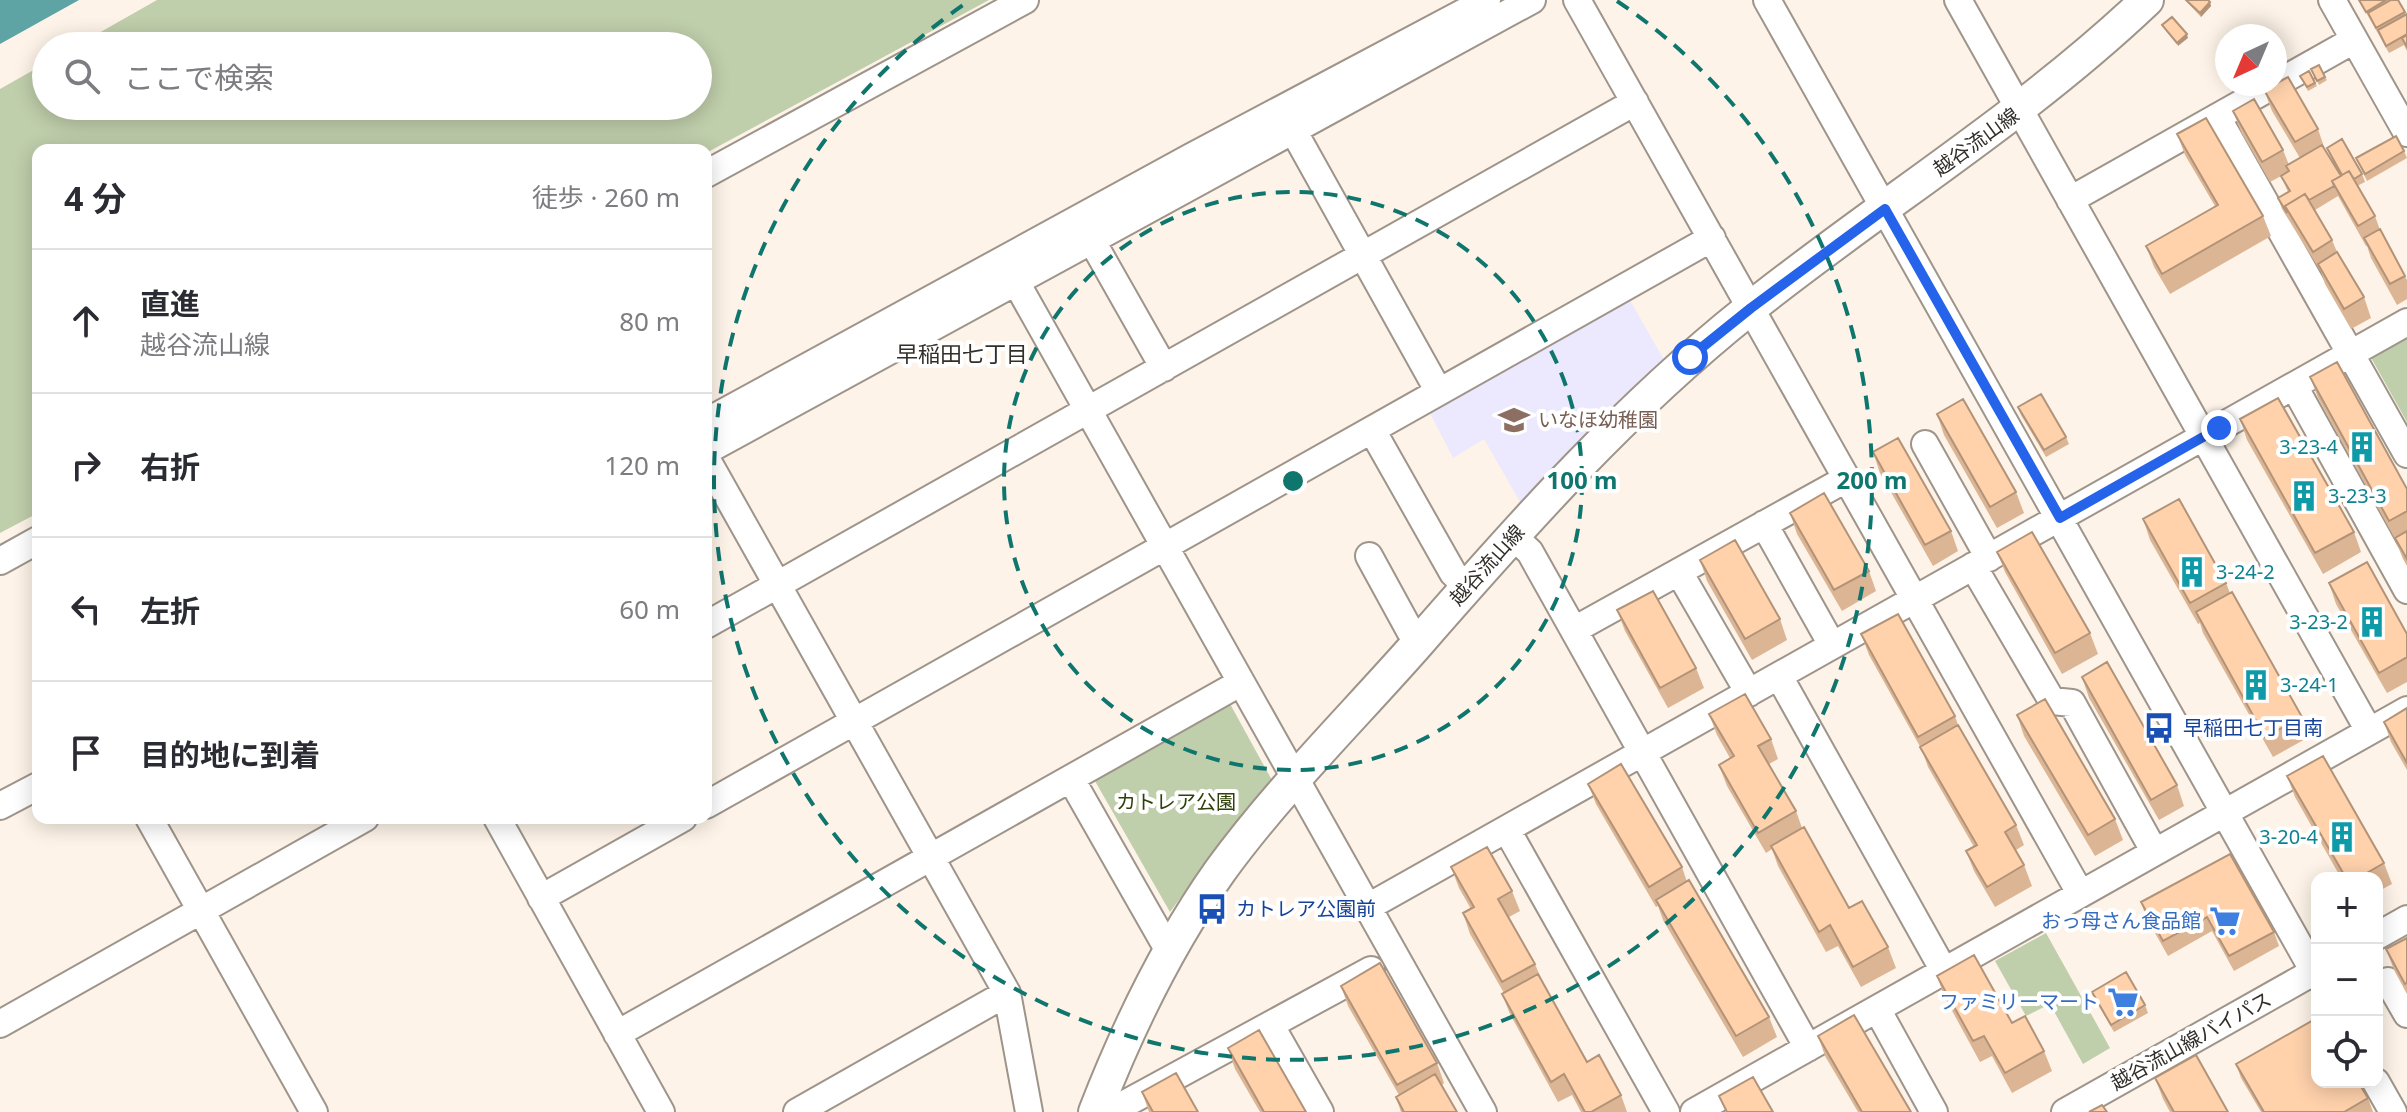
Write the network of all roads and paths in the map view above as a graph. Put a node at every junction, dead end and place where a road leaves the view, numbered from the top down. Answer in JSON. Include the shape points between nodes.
{"nodes":[{"id":1,"x":1025,"y":0,"type":"edge"},
{"id":2,"x":1487,"y":0,"type":"edge"},
{"id":3,"x":1532,"y":0,"type":"edge"},
{"id":4,"x":1577,"y":0,"type":"edge"},
{"id":5,"x":1767,"y":0,"type":"edge"},
{"id":6,"x":1958,"y":0,"type":"edge"},
{"id":7,"x":2147,"y":0,"type":"edge"},
{"id":8,"x":2338,"y":2,"type":"edge"},
{"id":9,"x":2354,"y":40,"type":"junction"},
{"id":10,"x":1635,"y":102,"type":"junction"},
{"id":11,"x":2018,"y":111,"type":"junction"},
{"id":12,"x":2217,"y":117,"type":"junction"},
{"id":13,"x":1293,"y":130,"type":"junction"},
{"id":14,"x":2407,"y":133,"type":"edge"},
{"id":15,"x":712,"y":171,"type":"edge"},
{"id":16,"x":2070,"y":200,"type":"junction"},
{"id":17,"x":1885,"y":209,"type":"junction"},
{"id":18,"x":1712,"y":238,"type":"junction"},
{"id":19,"x":1092,"y":241,"type":"junction"},
{"id":20,"x":1363,"y":255,"type":"junction"},
{"id":21,"x":1016,"y":282,"type":"junction"},
{"id":22,"x":1751,"y":308,"type":"junction"},
{"id":23,"x":2407,"y":322,"type":"edge"},
{"id":24,"x":2350,"y":354,"type":"junction"},
{"id":25,"x":1164,"y":368,"type":"junction"},
{"id":26,"x":2294,"y":386,"type":"junction"},
{"id":27,"x":1439,"y":392,"type":"junction"},
{"id":28,"x":1087,"y":410,"type":"junction"},
{"id":29,"x":712,"y":419,"type":"edge"},
{"id":30,"x":1372,"y":430,"type":"junction"},
{"id":31,"x":2202,"y":438,"type":"junction"},
{"id":32,"x":1925,"y":444,"type":"dead end"},
{"id":33,"x":712,"y":448,"type":"edge"},
{"id":34,"x":2407,"y":454,"type":"edge"},
{"id":35,"x":712,"y":469,"type":"edge"},
{"id":36,"x":1846,"y":479,"type":"junction"},
{"id":37,"x":2060,"y":518,"type":"junction"},
{"id":38,"x":1764,"y":524,"type":"junction"},
{"id":39,"x":1513,"y":536,"type":"junction"},
{"id":40,"x":32,"y":543,"type":"edge"},
{"id":41,"x":1164,"y":547,"type":"junction"},
{"id":42,"x":1369,"y":556,"type":"dead end"},
{"id":43,"x":0,"y":561,"type":"edge"},
{"id":44,"x":1981,"y":562,"type":"junction"},
{"id":45,"x":1679,"y":572,"type":"junction"},
{"id":46,"x":777,"y":585,"type":"junction"},
{"id":47,"x":1467,"y":587,"type":"junction"},
{"id":48,"x":2407,"y":590,"type":"edge"},
{"id":49,"x":1915,"y":599,"type":"junction"},
{"id":50,"x":712,"y":617,"type":"edge"},
{"id":51,"x":1574,"y":630,"type":"junction"},
{"id":52,"x":1421,"y":640,"type":"junction"},
{"id":53,"x":1832,"y":645,"type":"junction"},
{"id":54,"x":1779,"y":676,"type":"junction"},
{"id":55,"x":1240,"y":683,"type":"junction"},
{"id":56,"x":1749,"y":693,"type":"junction"},
{"id":57,"x":2407,"y":710,"type":"edge"},
{"id":58,"x":854,"y":722,"type":"junction"},
{"id":59,"x":2369,"y":731,"type":"junction"},
{"id":60,"x":1642,"y":753,"type":"junction"},
{"id":61,"x":1071,"y":779,"type":"junction"},
{"id":62,"x":1297,"y":781,"type":"junction"},
{"id":63,"x":32,"y":789,"type":"edge"},
{"id":64,"x":712,"y":802,"type":"edge"},
{"id":65,"x":0,"y":806,"type":"edge"},
{"id":66,"x":2225,"y":813,"type":"junction"},
{"id":67,"x":152,"y":824,"type":"edge"},
{"id":68,"x":354,"y":824,"type":"edge"},
{"id":69,"x":500,"y":824,"type":"edge"},
{"id":70,"x":672,"y":824,"type":"edge"},
{"id":71,"x":1507,"y":830,"type":"junction"},
{"id":72,"x":2154,"y":851,"type":"junction"},
{"id":73,"x":929,"y":856,"type":"junction"},
{"id":74,"x":2080,"y":893,"type":"junction"},
{"id":75,"x":541,"y":898,"type":"junction"},
{"id":76,"x":1368,"y":907,"type":"junction"},
{"id":77,"x":201,"y":911,"type":"junction"},
{"id":78,"x":2407,"y":919,"type":"edge"},
{"id":79,"x":2383,"y":933,"type":"edge"},
{"id":80,"x":1169,"y":951,"type":"junction"},
{"id":81,"x":1395,"y":956,"type":"junction"},
{"id":82,"x":2311,"y":964,"type":"edge"},
{"id":83,"x":1944,"y":971,"type":"junction"},
{"id":84,"x":2311,"y":976,"type":"edge"},
{"id":85,"x":2388,"y":981,"type":"edge"},
{"id":86,"x":1007,"y":993,"type":"junction"},
{"id":87,"x":1877,"y":1009,"type":"junction"},
{"id":88,"x":2407,"y":1014,"type":"edge"},
{"id":89,"x":0,"y":1024,"type":"edge"},
{"id":90,"x":1271,"y":1026,"type":"junction"},
{"id":91,"x":617,"y":1034,"type":"junction"},
{"id":92,"x":1808,"y":1048,"type":"junction"},
{"id":93,"x":2379,"y":1088,"type":"edge"},
{"id":94,"x":314,"y":1112,"type":"edge"},
{"id":95,"x":661,"y":1112,"type":"edge"},
{"id":96,"x":797,"y":1112,"type":"edge"},
{"id":97,"x":1029,"y":1112,"type":"edge"},
{"id":98,"x":1095,"y":1112,"type":"edge"},
{"id":99,"x":1110,"y":1112,"type":"edge"},
{"id":100,"x":1320,"y":1112,"type":"edge"},
{"id":101,"x":1483,"y":1112,"type":"edge"},
{"id":102,"x":1666,"y":1112,"type":"edge"},
{"id":103,"x":1694,"y":1112,"type":"edge"},
{"id":104,"x":1934,"y":1112,"type":"edge"},
{"id":105,"x":2065,"y":1112,"type":"edge"},
{"id":106,"x":2393,"y":1112,"type":"edge"}],
"edges":[{"from":1,"to":15,"type":"street"},
{"from":2,"to":29,"type":"street"},
{"from":3,"to":13,"type":"street"},
{"from":4,"to":10,"type":"street"},
{"from":5,"to":17,"type":"street"},
{"from":6,"to":11,"type":"street"},
{"from":7,"to":11,"type":"main road","name":"越谷流山線"},
{"from":8,"to":9,"type":"street"},
{"from":9,"to":12,"type":"street"},
{"from":9,"to":14,"type":"street"},
{"from":10,"to":18,"type":"street"},
{"from":10,"to":20,"type":"street"},
{"from":11,"to":16,"type":"street"},
{"from":11,"to":17,"type":"main road","name":"越谷流山線"},
{"from":12,"to":16,"type":"street"},
{"from":12,"to":24,"type":"street"},
{"from":13,"to":19,"type":"street"},
{"from":13,"to":20,"type":"street"},
{"from":16,"to":31,"type":"street"},
{"from":17,"to":22,"type":"main road","name":"越谷流山線"},
{"from":17,"to":37,"type":"street"},
{"from":18,"to":22,"type":"street"},
{"from":18,"to":27,"type":"street"},
{"from":19,"to":21,"type":"street"},
{"from":19,"to":25,"type":"street"},
{"from":20,"to":25,"type":"street"},
{"from":20,"to":27,"type":"street"},
{"from":21,"to":28,"type":"street"},
{"from":21,"to":33,"type":"street"},
{"from":22,"to":36,"type":"street"},
{"from":22,"to":39,"type":"main road","name":"越谷流山線","via":[[1629,414]]},
{"from":23,"to":24,"type":"street"},
{"from":24,"to":26,"type":"street"},
{"from":24,"to":34,"type":"street"},
{"from":25,"to":28,"type":"street"},
{"from":26,"to":31,"type":"street"},
{"from":26,"to":48,"type":"street"},
{"from":27,"to":30,"type":"street"},
{"from":28,"to":41,"type":"street"},
{"from":28,"to":46,"type":"street"},
{"from":30,"to":41,"type":"street"},
{"from":30,"to":47,"type":"street","via":[[1448,566]]},
{"from":31,"to":37,"type":"street"},
{"from":31,"to":59,"type":"street"},
{"from":32,"to":44,"type":"street"},
{"from":35,"to":46,"type":"street"},
{"from":36,"to":38,"type":"street"},
{"from":36,"to":49,"type":"street"},
{"from":37,"to":44,"type":"street"},
{"from":37,"to":66,"type":"street"},
{"from":38,"to":45,"type":"street"},
{"from":38,"to":53,"type":"street"},
{"from":39,"to":47,"type":"main road","name":"越谷流山線"},
{"from":39,"to":51,"type":"street","via":[[1530,552]]},
{"from":40,"to":43,"type":"street"},
{"from":41,"to":55,"type":"street","via":[[1225,637]]},
{"from":41,"to":58,"type":"street"},
{"from":42,"to":52,"type":"street","via":[[1410,631]]},
{"from":44,"to":49,"type":"street"},
{"from":44,"to":72,"type":"street","via":[[2052,701],[2072,703]]},
{"from":45,"to":51,"type":"street"},
{"from":45,"to":56,"type":"street"},
{"from":46,"to":50,"type":"street"},
{"from":46,"to":58,"type":"street"},
{"from":47,"to":52,"type":"main road","name":"越谷流山線"},
{"from":49,"to":53,"type":"street"},
{"from":49,"to":74,"type":"street"},
{"from":51,"to":60,"type":"street"},
{"from":52,"to":62,"type":"main road","name":"越谷流山線"},
{"from":53,"to":54,"type":"street"},
{"from":54,"to":56,"type":"street"},
{"from":54,"to":83,"type":"street"},
{"from":55,"to":61,"type":"street"},
{"from":55,"to":62,"type":"street"},
{"from":56,"to":60,"type":"street"},
{"from":57,"to":59,"type":"street"},
{"from":58,"to":64,"type":"street"},
{"from":58,"to":73,"type":"street"},
{"from":59,"to":66,"type":"street"},
{"from":60,"to":71,"type":"street"},
{"from":60,"to":92,"type":"street"},
{"from":61,"to":73,"type":"street"},
{"from":61,"to":80,"type":"street"},
{"from":62,"to":76,"type":"street"},
{"from":62,"to":80,"type":"main road","name":"越谷流山線","via":[[1221,870]]},
{"from":63,"to":65,"type":"street"},
{"from":66,"to":72,"type":"street"},
{"from":66,"to":82,"type":"street"},
{"from":67,"to":77,"type":"street"},
{"from":68,"to":77,"type":"street"},
{"from":69,"to":75,"type":"street"},
{"from":70,"to":75,"type":"street"},
{"from":71,"to":76,"type":"street"},
{"from":71,"to":102,"type":"street"},
{"from":72,"to":74,"type":"street"},
{"from":73,"to":86,"type":"street"},
{"from":73,"to":91,"type":"street"},
{"from":74,"to":83,"type":"street"},
{"from":75,"to":91,"type":"street"},
{"from":76,"to":81,"type":"street"},
{"from":77,"to":89,"type":"street"},
{"from":77,"to":94,"type":"street"},
{"from":78,"to":79,"type":"street"},
{"from":80,"to":98,"type":"main road","name":"越谷流山線","via":[[1125,1035]]},
{"from":81,"to":90,"type":"street"},
{"from":81,"to":101,"type":"street"},
{"from":83,"to":87,"type":"street"},
{"from":84,"to":105,"type":"street","name":"越谷流山線バイパス"},
{"from":85,"to":88,"type":"street"},
{"from":86,"to":96,"type":"street"},
{"from":86,"to":97,"type":"street"},
{"from":87,"to":92,"type":"street"},
{"from":87,"to":104,"type":"street"},
{"from":90,"to":99,"type":"street"},
{"from":90,"to":100,"type":"street"},
{"from":91,"to":95,"type":"street"},
{"from":92,"to":103,"type":"street"},
{"from":93,"to":106,"type":"street"}]}
